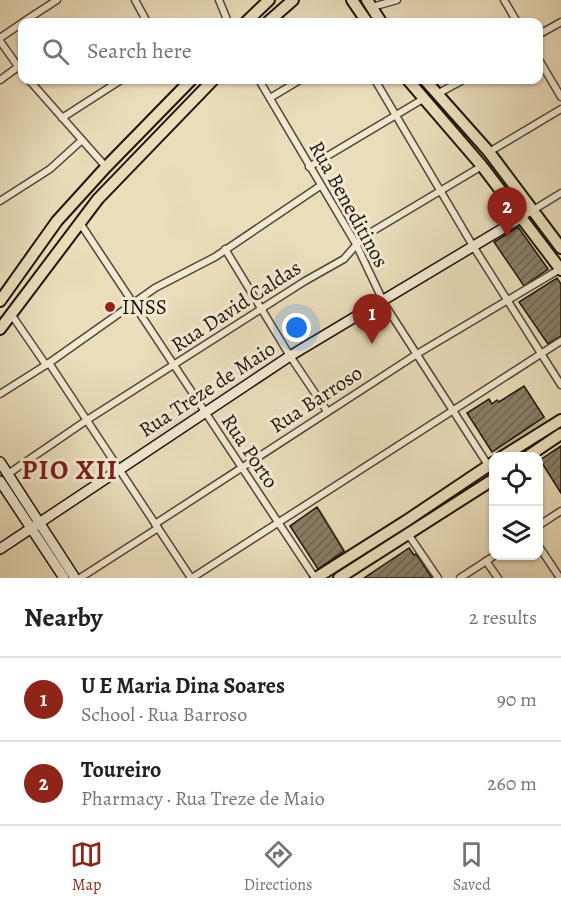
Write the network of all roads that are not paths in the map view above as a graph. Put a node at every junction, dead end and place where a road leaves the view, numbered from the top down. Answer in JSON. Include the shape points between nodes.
{"nodes":[{"id":1,"x":57,"y":0,"type":"edge"},
{"id":2,"x":135,"y":0,"type":"edge"},
{"id":3,"x":219,"y":0,"type":"edge"},
{"id":4,"x":269,"y":0,"type":"edge"},
{"id":5,"x":293,"y":0,"type":"edge"},
{"id":6,"x":352,"y":0,"type":"edge"},
{"id":7,"x":397,"y":0,"type":"edge"},
{"id":8,"x":504,"y":0,"type":"edge"},
{"id":9,"x":369,"y":4,"type":"edge"},
{"id":10,"x":30,"y":18,"type":"edge"},
{"id":11,"x":145,"y":18,"type":"edge"},
{"id":12,"x":224,"y":18,"type":"edge"},
{"id":13,"x":250,"y":18,"type":"edge"},
{"id":14,"x":273,"y":18,"type":"edge"},
{"id":15,"x":364,"y":18,"type":"edge"},
{"id":16,"x":378,"y":18,"type":"edge"},
{"id":17,"x":515,"y":18,"type":"edge"},
{"id":18,"x":561,"y":22,"type":"edge"},
{"id":19,"x":18,"y":26,"type":"edge"},
{"id":20,"x":543,"y":32,"type":"edge"},
{"id":21,"x":0,"y":39,"type":"edge"},
{"id":22,"x":543,"y":66,"type":"edge"},
{"id":23,"x":18,"y":67,"type":"edge"},
{"id":24,"x":18,"y":71,"type":"edge"},
{"id":25,"x":0,"y":80,"type":"edge"},
{"id":26,"x":32,"y":84,"type":"edge"},
{"id":27,"x":116,"y":84,"type":"edge"},
{"id":28,"x":186,"y":84,"type":"edge"},
{"id":29,"x":209,"y":84,"type":"edge"},
{"id":30,"x":261,"y":84,"type":"edge"},
{"id":31,"x":293,"y":84,"type":"edge"},
{"id":32,"x":377,"y":84,"type":"edge"},
{"id":33,"x":411,"y":84,"type":"edge"},
{"id":34,"x":428,"y":84,"type":"edge"},
{"id":35,"x":456,"y":84,"type":"edge"},
{"id":36,"x":437,"y":94,"type":"junction"},
{"id":37,"x":561,"y":97,"type":"edge"},
{"id":38,"x":270,"y":98,"type":"junction"},
{"id":39,"x":423,"y":99,"type":"junction"},
{"id":40,"x":561,"y":109,"type":"edge"},
{"id":41,"x":395,"y":116,"type":"junction"},
{"id":42,"x":62,"y":118,"type":"junction"},
{"id":43,"x":475,"y":137,"type":"junction"},
{"id":44,"x":82,"y":140,"type":"junction"},
{"id":45,"x":465,"y":146,"type":"junction"},
{"id":46,"x":489,"y":152,"type":"junction"},
{"id":47,"x":482,"y":166,"type":"junction"},
{"id":48,"x":106,"y":167,"type":"junction"},
{"id":49,"x":309,"y":167,"type":"junction"},
{"id":50,"x":320,"y":186,"type":"junction"},
{"id":51,"x":440,"y":191,"type":"junction"},
{"id":52,"x":561,"y":193,"type":"edge"},
{"id":53,"x":0,"y":201,"type":"edge"},
{"id":54,"x":532,"y":211,"type":"junction"},
{"id":55,"x":522,"y":217,"type":"junction"},
{"id":56,"x":79,"y":222,"type":"junction"},
{"id":57,"x":356,"y":244,"type":"junction"},
{"id":58,"x":473,"y":246,"type":"junction"},
{"id":59,"x":561,"y":248,"type":"edge"},
{"id":60,"x":225,"y":249,"type":"junction"},
{"id":61,"x":560,"y":270,"type":"edge"},
{"id":62,"x":382,"y":300,"type":"junction"},
{"id":63,"x":507,"y":300,"type":"junction"},
{"id":64,"x":0,"y":301,"type":"edge"},
{"id":65,"x":133,"y":304,"type":"junction"},
{"id":66,"x":261,"y":310,"type":"junction"},
{"id":67,"x":11,"y":314,"type":"junction"},
{"id":68,"x":0,"y":328,"type":"edge"},
{"id":69,"x":561,"y":341,"type":"edge"},
{"id":70,"x":542,"y":353,"type":"junction"},
{"id":71,"x":417,"y":354,"type":"junction"},
{"id":72,"x":290,"y":356,"type":"junction"},
{"id":73,"x":47,"y":364,"type":"junction"},
{"id":74,"x":173,"y":366,"type":"junction"},
{"id":75,"x":561,"y":385,"type":"edge"},
{"id":76,"x":0,"y":394,"type":"edge"},
{"id":77,"x":453,"y":410,"type":"junction"},
{"id":78,"x":327,"y":411,"type":"junction"},
{"id":79,"x":204,"y":412,"type":"junction"},
{"id":80,"x":87,"y":420,"type":"junction"},
{"id":81,"x":561,"y":420,"type":"edge"},
{"id":82,"x":561,"y":434,"type":"edge"},
{"id":83,"x":509,"y":452,"type":"edge"},
{"id":84,"x":533,"y":452,"type":"edge"},
{"id":85,"x":489,"y":461,"type":"edge"},
{"id":86,"x":0,"y":462,"type":"edge"},
{"id":87,"x":489,"y":465,"type":"edge"},
{"id":88,"x":242,"y":468,"type":"junction"},
{"id":89,"x":119,"y":469,"type":"junction"},
{"id":90,"x":8,"y":474,"type":"junction"},
{"id":91,"x":0,"y":481,"type":"edge"},
{"id":92,"x":489,"y":482,"type":"edge"},
{"id":93,"x":561,"y":511,"type":"edge"},
{"id":94,"x":543,"y":523,"type":"edge"},
{"id":95,"x":279,"y":524,"type":"junction"},
{"id":96,"x":35,"y":525,"type":"junction"},
{"id":97,"x":156,"y":526,"type":"junction"},
{"id":98,"x":408,"y":534,"type":"junction"},
{"id":99,"x":0,"y":549,"type":"edge"},
{"id":100,"x":543,"y":552,"type":"edge"},
{"id":101,"x":489,"y":559,"type":"edge"},
{"id":102,"x":486,"y":561,"type":"junction"},
{"id":103,"x":64,"y":578,"type":"edge"},
{"id":104,"x":75,"y":578,"type":"edge"},
{"id":105,"x":80,"y":578,"type":"edge"},
{"id":106,"x":192,"y":578,"type":"edge"},
{"id":107,"x":315,"y":578,"type":"edge"},
{"id":108,"x":339,"y":578,"type":"edge"},
{"id":109,"x":438,"y":578,"type":"edge"},
{"id":110,"x":460,"y":578,"type":"edge"},
{"id":111,"x":498,"y":578,"type":"edge"},
{"id":112,"x":560,"y":578,"type":"edge"}],
"edges":[{"from":1,"to":10,"type":"street"},
{"from":2,"to":11,"type":"street"},
{"from":3,"to":12,"type":"street"},
{"from":4,"to":13,"type":"main road"},
{"from":5,"to":14,"type":"main road"},
{"from":6,"to":15,"type":"main road"},
{"from":7,"to":9,"type":"street"},
{"from":8,"to":17,"type":"street"},
{"from":9,"to":16,"type":"main road"},
{"from":18,"to":20,"type":"street"},
{"from":19,"to":21,"type":"street"},
{"from":21,"to":23,"type":"street"},
{"from":22,"to":37,"type":"street"},
{"from":24,"to":25,"type":"street"},
{"from":26,"to":42,"type":"street"},
{"from":27,"to":42,"type":"street"},
{"from":28,"to":48,"type":"main road"},
{"from":29,"to":56,"type":"main road"},
{"from":30,"to":38,"type":"street","name":"Rua Beneditinos"},
{"from":31,"to":38,"type":"street"},
{"from":32,"to":41,"type":"street"},
{"from":33,"to":39,"type":"main road"},
{"from":34,"to":36,"type":"main road"},
{"from":35,"to":36,"type":"street"},
{"from":36,"to":43,"type":"main road"},
{"from":38,"to":49,"type":"street","name":"Rua Beneditinos"},
{"from":39,"to":41,"type":"street"},
{"from":39,"to":45,"type":"main road"},
{"from":40,"to":46,"type":"street"},
{"from":41,"to":49,"type":"street"},
{"from":41,"to":51,"type":"street"},
{"from":42,"to":44,"type":"street"},
{"from":43,"to":45,"type":"main road"},
{"from":43,"to":46,"type":"main road"},
{"from":44,"to":48,"type":"street"},
{"from":44,"to":53,"type":"street","via":[[45,172]]},
{"from":45,"to":47,"type":"main road"},
{"from":46,"to":54,"type":"main road"},
{"from":47,"to":51,"type":"street","name":"Rua David Caldas"},
{"from":47,"to":55,"type":"main road"},
{"from":48,"to":64,"type":"main road","via":[[57,221]]},
{"from":49,"to":50,"type":"street","name":"Rua Beneditinos"},
{"from":50,"to":57,"type":"street","name":"Rua Beneditinos"},
{"from":50,"to":60,"type":"street"},
{"from":51,"to":57,"type":"street","name":"Rua David Caldas"},
{"from":51,"to":58,"type":"street"},
{"from":52,"to":54,"type":"street","name":"Rua Treze de Maio"},
{"from":54,"to":55,"type":"street","name":"Rua Treze de Maio"},
{"from":54,"to":59,"type":"main road"},
{"from":55,"to":58,"type":"street","name":"Rua Treze de Maio"},
{"from":55,"to":61,"type":"main road"},
{"from":56,"to":65,"type":"street","name":"Rua Porto"},
{"from":56,"to":67,"type":"main road"},
{"from":57,"to":62,"type":"street","name":"Rua Beneditinos"},
{"from":57,"to":66,"type":"street","name":"Rua David Caldas","via":[[344,259]]},
{"from":58,"to":62,"type":"street","name":"Rua Treze de Maio"},
{"from":58,"to":63,"type":"street"},
{"from":60,"to":65,"type":"street"},
{"from":60,"to":66,"type":"street"},
{"from":61,"to":63,"type":"street","name":"Rua Barroso"},
{"from":62,"to":71,"type":"street","name":"Rua Beneditinos"},
{"from":62,"to":72,"type":"street","name":"Rua Treze de Maio"},
{"from":63,"to":70,"type":"street"},
{"from":63,"to":71,"type":"street","name":"Rua Barroso"},
{"from":65,"to":73,"type":"street"},
{"from":65,"to":74,"type":"street","name":"Rua Porto"},
{"from":66,"to":72,"type":"street"},
{"from":66,"to":74,"type":"street","name":"Rua David Caldas"},
{"from":67,"to":68,"type":"main road"},
{"from":67,"to":73,"type":"street"},
{"from":69,"to":70,"type":"street"},
{"from":70,"to":75,"type":"street"},
{"from":70,"to":77,"type":"street"},
{"from":71,"to":77,"type":"street","name":"Rua Beneditinos"},
{"from":71,"to":78,"type":"street","name":"Rua Barroso"},
{"from":72,"to":78,"type":"street"},
{"from":72,"to":79,"type":"street","name":"Rua Treze de Maio"},
{"from":73,"to":76,"type":"street"},
{"from":73,"to":80,"type":"street"},
{"from":74,"to":79,"type":"street","name":"Rua Porto"},
{"from":74,"to":80,"type":"street","name":"Rua David Caldas"},
{"from":77,"to":85,"type":"street","name":"Rua Beneditinos"},
{"from":77,"to":95,"type":"street"},
{"from":78,"to":88,"type":"street","name":"Rua Barroso"},
{"from":79,"to":88,"type":"street","name":"Rua Porto"},
{"from":79,"to":89,"type":"street","name":"Rua Treze de Maio"},
{"from":80,"to":89,"type":"street"},
{"from":80,"to":90,"type":"street","name":"Rua David Caldas"},
{"from":81,"to":83,"type":"main road"},
{"from":82,"to":84,"type":"main road"},
{"from":86,"to":90,"type":"street"},
{"from":87,"to":107,"type":"main road"},
{"from":88,"to":95,"type":"street","name":"Rua Porto"},
{"from":88,"to":97,"type":"street","name":"Rua Barroso"},
{"from":89,"to":96,"type":"street","name":"Rua Treze de Maio"},
{"from":89,"to":97,"type":"street"},
{"from":90,"to":96,"type":"street"},
{"from":91,"to":96,"type":"street"},
{"from":92,"to":98,"type":"main road"},
{"from":93,"to":94,"type":"street"},
{"from":95,"to":106,"type":"street"},
{"from":95,"to":107,"type":"street","name":"Rua Porto"},
{"from":96,"to":99,"type":"street","name":"Rua Treze de Maio"},
{"from":96,"to":103,"type":"street"},
{"from":96,"to":104,"type":"street"},
{"from":97,"to":105,"type":"street","name":"Rua Barroso"},
{"from":97,"to":106,"type":"street"},
{"from":98,"to":108,"type":"main road"},
{"from":98,"to":109,"type":"street"},
{"from":100,"to":112,"type":"street"},
{"from":101,"to":102,"type":"street"},
{"from":102,"to":110,"type":"street"},
{"from":102,"to":111,"type":"street"}]}
